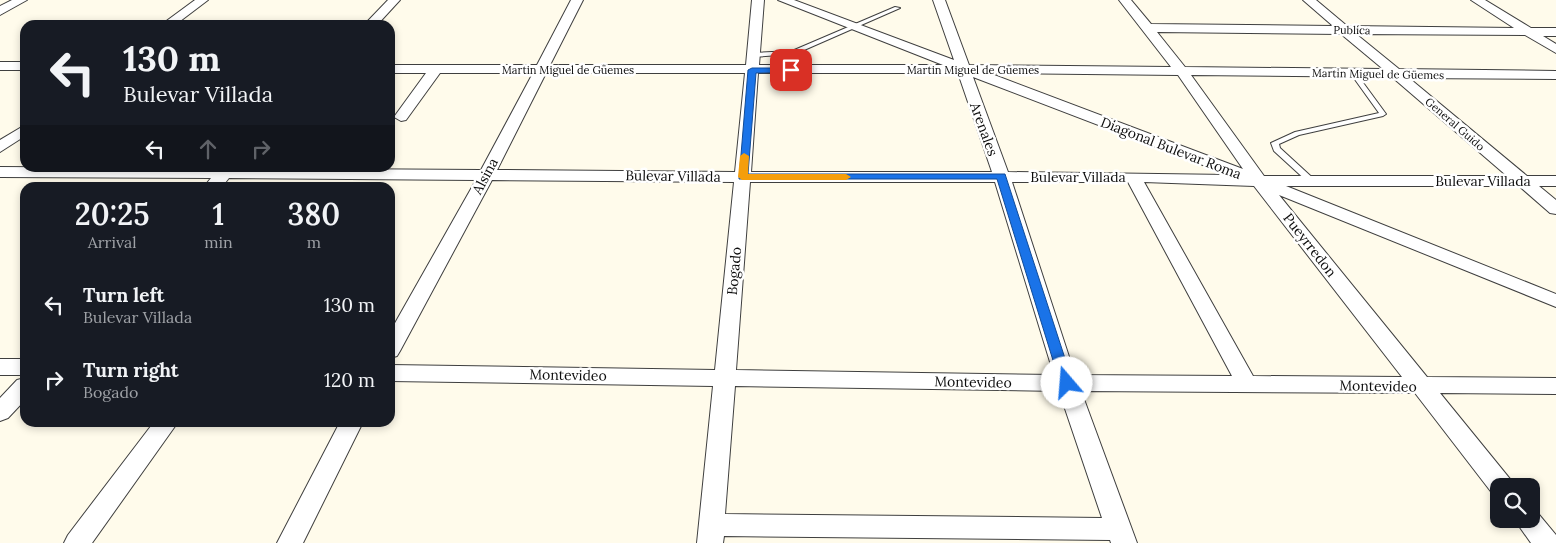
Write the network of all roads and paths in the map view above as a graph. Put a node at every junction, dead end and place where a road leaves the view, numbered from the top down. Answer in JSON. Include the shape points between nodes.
{"nodes":[{"id":1,"x":20,"y":0,"type":"edge"},
{"id":2,"x":202,"y":0,"type":"edge"},
{"id":3,"x":394,"y":0,"type":"edge"},
{"id":4,"x":577,"y":0,"type":"edge"},
{"id":5,"x":758,"y":0,"type":"edge"},
{"id":6,"x":784,"y":0,"type":"edge"},
{"id":7,"x":939,"y":0,"type":"edge"},
{"id":8,"x":1124,"y":0,"type":"edge"},
{"id":9,"x":1308,"y":0,"type":"edge"},
{"id":10,"x":1478,"y":0,"type":"edge"},
{"id":11,"x":897,"y":8,"type":"dead end"},
{"id":12,"x":0,"y":11,"type":"edge"},
{"id":13,"x":174,"y":20,"type":"edge"},
{"id":14,"x":375,"y":20,"type":"edge"},
{"id":15,"x":854,"y":27,"type":"junction"},
{"id":16,"x":1148,"y":28,"type":"junction"},
{"id":17,"x":1344,"y":29,"type":"junction"},
{"id":18,"x":1528,"y":32,"type":"junction"},
{"id":19,"x":1556,"y":32,"type":"edge"},
{"id":20,"x":1556,"y":49,"type":"edge"},
{"id":21,"x":753,"y":62,"type":"junction"},
{"id":22,"x":0,"y":66,"type":"edge"},
{"id":23,"x":20,"y":66,"type":"edge"},
{"id":24,"x":395,"y":69,"type":"edge"},
{"id":25,"x":436,"y":69,"type":"junction"},
{"id":26,"x":963,"y":69,"type":"junction"},
{"id":27,"x":539,"y":70,"type":"junction"},
{"id":28,"x":1182,"y":72,"type":"junction"},
{"id":29,"x":1354,"y":74,"type":"junction"},
{"id":30,"x":1397,"y":74,"type":"junction"},
{"id":31,"x":1556,"y":75,"type":"edge"},
{"id":32,"x":400,"y":117,"type":"dead end"},
{"id":33,"x":20,"y":133,"type":"edge"},
{"id":34,"x":0,"y":147,"type":"edge"},
{"id":35,"x":20,"y":164,"type":"edge"},
{"id":36,"x":2,"y":172,"type":"edge"},
{"id":37,"x":20,"y":172,"type":"edge"},
{"id":38,"x":225,"y":172,"type":"edge"},
{"id":39,"x":357,"y":172,"type":"edge"},
{"id":40,"x":487,"y":174,"type":"junction"},
{"id":41,"x":1002,"y":176,"type":"junction"},
{"id":42,"x":742,"y":177,"type":"junction"},
{"id":43,"x":1133,"y":177,"type":"junction"},
{"id":44,"x":1259,"y":181,"type":"junction"},
{"id":45,"x":1312,"y":181,"type":"junction"},
{"id":46,"x":1556,"y":181,"type":"edge"},
{"id":47,"x":216,"y":182,"type":"edge"},
{"id":48,"x":1523,"y":182,"type":"junction"},
{"id":49,"x":1556,"y":209,"type":"edge"},
{"id":50,"x":1556,"y":301,"type":"edge"},
{"id":51,"x":395,"y":342,"type":"edge"},
{"id":52,"x":0,"y":367,"type":"edge"},
{"id":53,"x":20,"y":367,"type":"edge"},
{"id":54,"x":395,"y":373,"type":"edge"},
{"id":55,"x":725,"y":378,"type":"junction"},
{"id":56,"x":1067,"y":383,"type":"junction"},
{"id":57,"x":1247,"y":384,"type":"junction"},
{"id":58,"x":1420,"y":386,"type":"junction"},
{"id":59,"x":1556,"y":386,"type":"edge"},
{"id":60,"x":20,"y":391,"type":"edge"},
{"id":61,"x":0,"y":412,"type":"edge"},
{"id":62,"x":163,"y":427,"type":"edge"},
{"id":63,"x":349,"y":427,"type":"edge"},
{"id":64,"x":1495,"y":478,"type":"edge"},
{"id":65,"x":1535,"y":528,"type":"edge"},
{"id":66,"x":711,"y":534,"type":"edge"},
{"id":67,"x":1122,"y":536,"type":"edge"},
{"id":68,"x":77,"y":543,"type":"edge"},
{"id":69,"x":290,"y":543,"type":"edge"},
{"id":70,"x":1547,"y":543,"type":"edge"}],
"edges":[{"from":1,"to":12,"type":"street"},
{"from":2,"to":13,"type":"street"},
{"from":3,"to":14,"type":"street"},
{"from":4,"to":27,"type":"street","name":"Alsina"},
{"from":5,"to":21,"type":"street","name":"Bogado"},
{"from":6,"to":15,"type":"street","name":"Diagonal Bulevar Roma"},
{"from":7,"to":26,"type":"street","name":"Arenales"},
{"from":8,"to":16,"type":"street","name":"Pueyrredon"},
{"from":9,"to":17,"type":"street","name":"General Guido"},
{"from":10,"to":18,"type":"street"},
{"from":11,"to":15,"type":"lane"},
{"from":15,"to":21,"type":"lane","via":[[793,53]]},
{"from":15,"to":26,"type":"street","name":"Diagonal Bulevar Roma"},
{"from":16,"to":17,"type":"street","name":"Publica"},
{"from":16,"to":28,"type":"street","name":"Pueyrredon"},
{"from":17,"to":18,"type":"street","name":"Publica"},
{"from":17,"to":30,"type":"street","name":"General Guido"},
{"from":18,"to":19,"type":"street","name":"Publica"},
{"from":18,"to":20,"type":"street"},
{"from":21,"to":26,"type":"street","name":"Martin Miguel de Güemes"},
{"from":21,"to":27,"type":"street","name":"Martin Miguel de Güemes"},
{"from":21,"to":42,"type":"street","name":"Bogado"},
{"from":22,"to":23,"type":"street"},
{"from":24,"to":25,"type":"street","name":"Martin Miguel de Güemes"},
{"from":25,"to":27,"type":"street","name":"Martin Miguel de Güemes"},
{"from":25,"to":32,"type":"street"},
{"from":26,"to":28,"type":"street","name":"Martin Miguel de Güemes"},
{"from":26,"to":41,"type":"street","name":"Arenales"},
{"from":26,"to":44,"type":"street","name":"Diagonal Bulevar Roma"},
{"from":27,"to":40,"type":"street","name":"Alsina"},
{"from":28,"to":29,"type":"street","name":"Martin Miguel de Güemes"},
{"from":28,"to":44,"type":"street","name":"Pueyrredon"},
{"from":29,"to":30,"type":"street","name":"Martin Miguel de Güemes"},
{"from":29,"to":45,"type":"lane","via":[[1382,114],[1297,134],[1275,143]]},
{"from":30,"to":31,"type":"street","name":"Martin Miguel de Güemes"},
{"from":30,"to":48,"type":"street","name":"General Guido"},
{"from":33,"to":34,"type":"street"},
{"from":35,"to":36,"type":"street"},
{"from":36,"to":37,"type":"street","name":"Bulevar Villada"},
{"from":38,"to":47,"type":"street"},
{"from":39,"to":40,"type":"street","name":"Bulevar Villada"},
{"from":40,"to":42,"type":"street","name":"Bulevar Villada"},
{"from":40,"to":51,"type":"street","name":"Alsina"},
{"from":41,"to":42,"type":"street","name":"Bulevar Villada"},
{"from":41,"to":43,"type":"street","name":"Bulevar Villada"},
{"from":41,"to":56,"type":"street","name":"Arenales"},
{"from":42,"to":55,"type":"street","name":"Bogado"},
{"from":43,"to":44,"type":"street","name":"Bulevar Villada"},
{"from":43,"to":57,"type":"street"},
{"from":44,"to":45,"type":"street","name":"Bulevar Villada"},
{"from":44,"to":50,"type":"street","name":"Diagonal Bulevar Roma"},
{"from":44,"to":58,"type":"street","name":"Pueyrredon"},
{"from":45,"to":48,"type":"street","name":"Bulevar Villada"},
{"from":46,"to":48,"type":"street","name":"Bulevar Villada"},
{"from":48,"to":49,"type":"street","name":"General Guido"},
{"from":52,"to":53,"type":"street"},
{"from":54,"to":55,"type":"street","name":"Montevideo"},
{"from":55,"to":56,"type":"street","name":"Montevideo"},
{"from":55,"to":66,"type":"street","name":"Bogado"},
{"from":56,"to":57,"type":"street","name":"Montevideo"},
{"from":56,"to":67,"type":"street","name":"Arenales"},
{"from":57,"to":58,"type":"street","name":"Montevideo"},
{"from":58,"to":59,"type":"street","name":"Montevideo"},
{"from":58,"to":64,"type":"street","name":"Pueyrredon"},
{"from":60,"to":61,"type":"street"},
{"from":62,"to":68,"type":"street"},
{"from":63,"to":69,"type":"street"},
{"from":65,"to":70,"type":"street"},
{"from":66,"to":67,"type":"street"}]}
